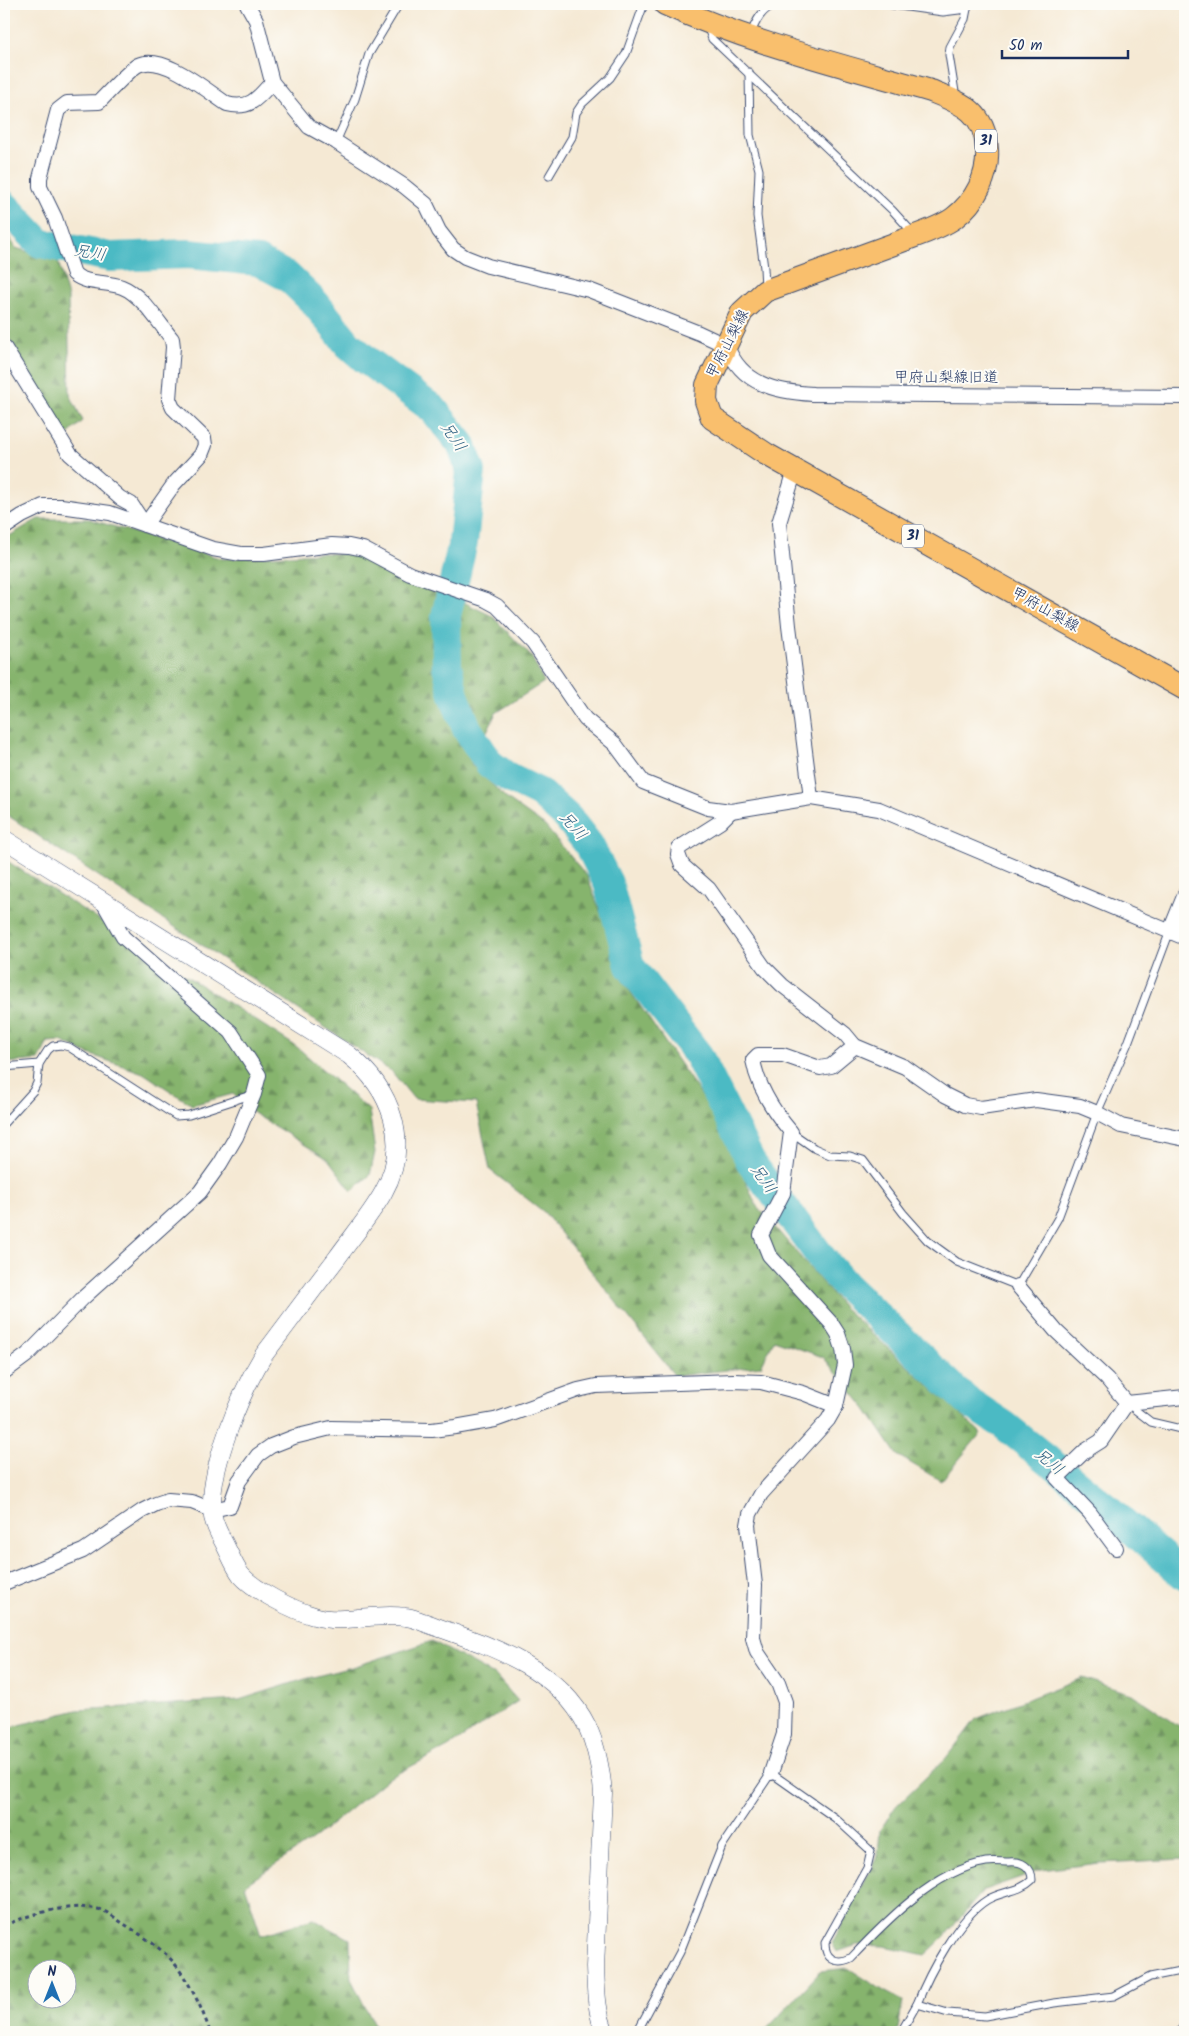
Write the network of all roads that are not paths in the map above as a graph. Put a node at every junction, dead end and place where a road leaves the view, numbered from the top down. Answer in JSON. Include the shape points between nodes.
{"nodes":[{"id":1,"x":247,"y":4,"type":"edge"},
{"id":2,"x":399,"y":4,"type":"edge"},
{"id":3,"x":644,"y":4,"type":"edge"},
{"id":4,"x":665,"y":4,"type":"edge"},
{"id":5,"x":777,"y":4,"type":"edge"},
{"id":6,"x":886,"y":4,"type":"edge"},
{"id":7,"x":968,"y":6,"type":"edge"},
{"id":8,"x":706,"y":23,"type":"junction"},
{"id":9,"x":748,"y":37,"type":"junction"},
{"id":10,"x":749,"y":72,"type":"junction"},
{"id":11,"x":272,"y":82,"type":"junction"},
{"id":12,"x":957,"y":101,"type":"junction"},
{"id":13,"x":336,"y":142,"type":"junction"},
{"id":14,"x":549,"y":176,"type":"dead end"},
{"id":15,"x":915,"y":236,"type":"junction"},
{"id":16,"x":765,"y":291,"type":"junction"},
{"id":17,"x":727,"y":346,"type":"junction"},
{"id":18,"x":4,"y":347,"type":"edge"},
{"id":19,"x":1185,"y":397,"type":"edge"},
{"id":20,"x":795,"y":470,"type":"junction"},
{"id":21,"x":145,"y":524,"type":"junction"},
{"id":22,"x":4,"y":528,"type":"edge"},
{"id":23,"x":1185,"y":690,"type":"edge"},
{"id":24,"x":811,"y":798,"type":"junction"},
{"id":25,"x":732,"y":811,"type":"junction"},
{"id":26,"x":4,"y":839,"type":"edge"},
{"id":27,"x":1185,"y":894,"type":"edge"},
{"id":28,"x":103,"y":902,"type":"junction"},
{"id":29,"x":1170,"y":931,"type":"junction"},
{"id":30,"x":1185,"y":938,"type":"edge"},
{"id":31,"x":855,"y":1046,"type":"junction"},
{"id":32,"x":39,"y":1064,"type":"junction"},
{"id":33,"x":4,"y":1067,"type":"edge"},
{"id":34,"x":254,"y":1094,"type":"junction"},
{"id":35,"x":1098,"y":1113,"type":"junction"},
{"id":36,"x":4,"y":1123,"type":"edge"},
{"id":37,"x":791,"y":1132,"type":"junction"},
{"id":38,"x":1185,"y":1139,"type":"edge"},
{"id":39,"x":1018,"y":1286,"type":"junction"},
{"id":40,"x":4,"y":1372,"type":"edge"},
{"id":41,"x":1185,"y":1397,"type":"edge"},
{"id":42,"x":1127,"y":1403,"type":"junction"},
{"id":43,"x":836,"y":1406,"type":"junction"},
{"id":44,"x":1185,"y":1430,"type":"edge"},
{"id":45,"x":212,"y":1510,"type":"junction"},
{"id":46,"x":1116,"y":1548,"type":"dead end"},
{"id":47,"x":4,"y":1582,"type":"edge"},
{"id":48,"x":771,"y":1773,"type":"junction"},
{"id":49,"x":1185,"y":1970,"type":"edge"},
{"id":50,"x":917,"y":2004,"type":"junction"},
{"id":51,"x":1185,"y":2023,"type":"edge"},
{"id":52,"x":603,"y":2028,"type":"edge"},
{"id":53,"x":637,"y":2032,"type":"edge"},
{"id":54,"x":901,"y":2032,"type":"edge"},
{"id":55,"x":1180,"y":2032,"type":"edge"}],
"edges":[{"from":1,"to":11,"type":"street","via":[[256,20]]},
{"from":2,"to":13,"type":"lane","via":[[369,54]]},
{"from":3,"to":14,"type":"lane","via":[[626,54],[610,78],[576,113],[572,137]]},
{"from":4,"to":8,"type":"main road","name":"甲府山梨線","number":"31"},
{"from":5,"to":9,"type":"lane","via":[[764,11]]},
{"from":6,"to":7,"type":"lane","via":[[943,12]]},
{"from":7,"to":12,"type":"lane","via":[[949,55]]},
{"from":8,"to":9,"type":"main road","name":"甲府山梨線","number":"31"},
{"from":8,"to":10,"type":"lane","via":[[712,39]]},
{"from":9,"to":12,"type":"main road","name":"甲府山梨線","number":"31"},
{"from":10,"to":15,"type":"lane"},
{"from":10,"to":16,"type":"lane","via":[[750,135],[759,170],[757,216]]},
{"from":11,"to":13,"type":"street","via":[[310,127]]},
{"from":11,"to":21,"type":"street","via":[[253,101],[237,106],[227,104],[174,68],[138,65],[98,102],[66,103],[58,110],[40,187],[55,218],[74,274],[81,280],[120,286],[133,292],[172,339],[169,399],[173,408],[204,438],[201,455],[174,484]]},
{"from":12,"to":15,"type":"main road","name":"甲府山梨線","number":"31","via":[[971,109],[980,122],[985,136],[987,166],[982,182],[964,210]]},
{"from":13,"to":17,"type":"street","via":[[426,204],[439,231],[453,249],[465,257],[488,266],[589,290]]},
{"from":15,"to":16,"type":"main road","name":"甲府山梨線","number":"31"},
{"from":16,"to":17,"type":"main road","name":"甲府山梨線","number":"31","via":[[742,312]]},
{"from":17,"to":19,"type":"street","name":"甲府山梨線旧道","via":[[744,373],[773,389],[791,393]]},
{"from":17,"to":20,"type":"main road","name":"甲府山梨線","number":"31","via":[[707,385],[706,401],[712,418]]},
{"from":18,"to":21,"type":"street","via":[[70,454],[131,504]]},
{"from":20,"to":23,"type":"main road","name":"甲府山梨線","number":"31"},
{"from":20,"to":24,"type":"street","via":[[778,523]]},
{"from":21,"to":22,"type":"street","via":[[110,513],[43,506]]},
{"from":21,"to":25,"type":"street","via":[[213,549],[241,554],[332,545],[363,549],[410,574],[486,600],[497,606],[533,642],[585,719],[615,744],[643,782],[708,808]]},
{"from":24,"to":25,"type":"street"},
{"from":24,"to":29,"type":"street","via":[[879,809]]},
{"from":25,"to":31,"type":"street","via":[[679,848],[682,865],[709,889],[764,967],[845,1034]]},
{"from":26,"to":28,"type":"street"},
{"from":27,"to":29,"type":"street"},
{"from":28,"to":34,"type":"street","via":[[123,937],[231,1032],[259,1075]]},
{"from":28,"to":45,"type":"street","via":[[349,1054],[363,1066],[383,1093],[396,1132],[393,1170],[384,1192],[251,1376],[237,1407],[220,1461]]},
{"from":29,"to":30,"type":"street"},
{"from":29,"to":35,"type":"lane"},
{"from":31,"to":35,"type":"street","via":[[905,1067],[965,1105],[981,1108],[1036,1100],[1080,1106]]},
{"from":31,"to":37,"type":"street","via":[[831,1066],[820,1068],[783,1054],[758,1055],[753,1060],[772,1108]]},
{"from":32,"to":33,"type":"lane"},
{"from":32,"to":34,"type":"lane","via":[[54,1046],[69,1047],[176,1116],[190,1115]]},
{"from":32,"to":36,"type":"lane","via":[[38,1083]]},
{"from":34,"to":40,"type":"street","via":[[236,1137],[200,1192],[83,1298],[27,1355]]},
{"from":35,"to":38,"type":"street","via":[[1121,1126]]},
{"from":35,"to":39,"type":"lane","via":[[1058,1218]]},
{"from":37,"to":39,"type":"lane","via":[[830,1155],[863,1160],[928,1241],[957,1262]]},
{"from":37,"to":43,"type":"street","via":[[783,1193],[760,1235],[769,1255],[838,1334],[845,1365]]},
{"from":39,"to":42,"type":"street","via":[[1056,1331],[1107,1379]]},
{"from":41,"to":42,"type":"street"},
{"from":42,"to":44,"type":"lane","via":[[1151,1422]]},
{"from":42,"to":46,"type":"street","via":[[1101,1441],[1085,1451],[1057,1478],[1090,1513]]},
{"from":43,"to":45,"type":"street","via":[[804,1393],[761,1382],[596,1386],[495,1420],[455,1427],[432,1430],[331,1428],[294,1437],[258,1454],[239,1481],[230,1506]]},
{"from":43,"to":48,"type":"street","via":[[811,1440],[761,1494],[748,1525],[756,1584],[753,1638],[757,1652],[778,1684],[784,1702],[784,1734]]},
{"from":45,"to":47,"type":"street","via":[[192,1502],[168,1500],[156,1504],[83,1552]]},
{"from":45,"to":52,"type":"street","via":[[217,1530],[242,1575],[274,1599],[315,1616],[357,1619],[405,1616],[423,1622],[529,1666],[554,1684],[574,1705],[594,1746],[604,1792],[595,1967]]},
{"from":48,"to":50,"type":"lane","via":[[835,1818],[871,1850],[867,1868],[825,1943],[829,1958],[836,1961],[851,1958],[889,1918],[944,1879],[986,1862],[1018,1861],[1028,1866],[1032,1880],[1025,1887],[991,1897],[976,1906],[927,1979]]},
{"from":48,"to":53,"type":"lane","via":[[722,1846],[680,1952]]},
{"from":49,"to":50,"type":"lane","via":[[1150,1977],[1114,1996],[984,2016],[948,2013]]},
{"from":50,"to":54,"type":"lane"},
{"from":51,"to":55,"type":"lane"}]}
